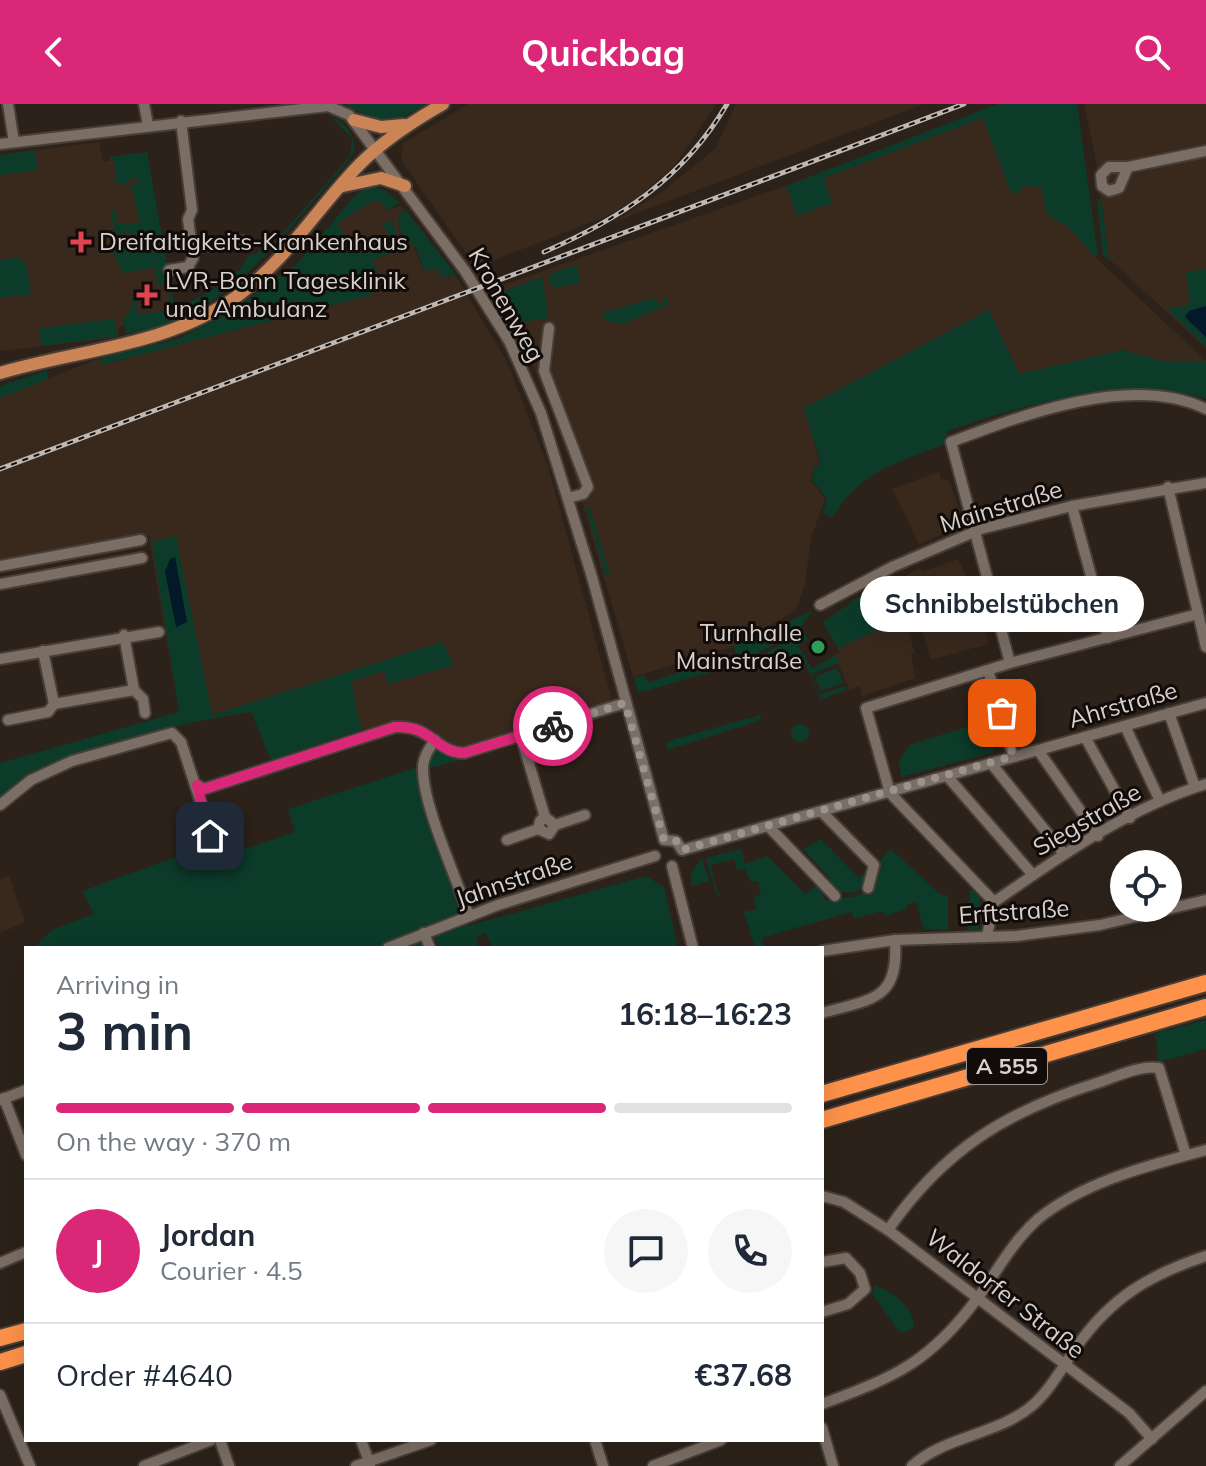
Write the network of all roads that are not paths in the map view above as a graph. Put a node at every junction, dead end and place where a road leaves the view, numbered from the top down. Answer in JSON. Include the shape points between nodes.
{"nodes":[{"id":1,"x":8,"y":104,"type":"edge"},
{"id":2,"x":144,"y":104,"type":"edge"},
{"id":3,"x":443,"y":104,"type":"edge"},
{"id":4,"x":328,"y":105,"type":"edge"},
{"id":5,"x":354,"y":120,"type":"junction"},
{"id":6,"x":181,"y":121,"type":"junction"},
{"id":7,"x":148,"y":125,"type":"junction"},
{"id":8,"x":407,"y":125,"type":"junction"},
{"id":9,"x":14,"y":142,"type":"junction"},
{"id":10,"x":0,"y":144,"type":"edge"},
{"id":11,"x":376,"y":149,"type":"junction"},
{"id":12,"x":1206,"y":151,"type":"edge"},
{"id":13,"x":1128,"y":167,"type":"dead end"},
{"id":14,"x":405,"y":186,"type":"junction"},
{"id":15,"x":340,"y":187,"type":"junction"},
{"id":16,"x":246,"y":244,"type":"dead end"},
{"id":17,"x":192,"y":248,"type":"junction"},
{"id":18,"x":169,"y":270,"type":"dead end"},
{"id":19,"x":549,"y":328,"type":"dead end"},
{"id":20,"x":0,"y":373,"type":"edge"},
{"id":21,"x":1206,"y":409,"type":"edge"},
{"id":22,"x":1206,"y":483,"type":"edge"},
{"id":23,"x":1168,"y":487,"type":"junction"},
{"id":24,"x":568,"y":498,"type":"junction"},
{"id":25,"x":1072,"y":506,"type":"junction"},
{"id":26,"x":972,"y":533,"type":"junction"},
{"id":27,"x":141,"y":540,"type":"dead end"},
{"id":28,"x":142,"y":558,"type":"dead end"},
{"id":29,"x":0,"y":566,"type":"edge"},
{"id":30,"x":0,"y":584,"type":"edge"},
{"id":31,"x":820,"y":605,"type":"dead end"},
{"id":32,"x":1198,"y":614,"type":"junction"},
{"id":33,"x":159,"y":632,"type":"dead end"},
{"id":34,"x":124,"y":635,"type":"junction"},
{"id":35,"x":1108,"y":638,"type":"junction"},
{"id":36,"x":1206,"y":647,"type":"edge"},
{"id":37,"x":43,"y":651,"type":"junction"},
{"id":38,"x":0,"y":659,"type":"edge"},
{"id":39,"x":1010,"y":663,"type":"junction"},
{"id":40,"x":988,"y":670,"type":"junction"},
{"id":41,"x":134,"y":690,"type":"junction"},
{"id":42,"x":625,"y":703,"type":"junction"},
{"id":43,"x":1206,"y":703,"type":"edge"},
{"id":44,"x":54,"y":704,"type":"junction"},
{"id":45,"x":145,"y":713,"type":"dead end"},
{"id":46,"x":1169,"y":713,"type":"junction"},
{"id":47,"x":8,"y":720,"type":"dead end"},
{"id":48,"x":1125,"y":726,"type":"junction"},
{"id":49,"x":521,"y":737,"type":"junction"},
{"id":50,"x":1085,"y":737,"type":"junction"},
{"id":51,"x":435,"y":740,"type":"junction"},
{"id":52,"x":1038,"y":750,"type":"junction"},
{"id":53,"x":1013,"y":756,"type":"junction"},
{"id":54,"x":991,"y":763,"type":"junction"},
{"id":55,"x":947,"y":776,"type":"junction"},
{"id":56,"x":197,"y":785,"type":"junction"},
{"id":57,"x":1201,"y":785,"type":"edge"},
{"id":58,"x":890,"y":793,"type":"junction"},
{"id":59,"x":1160,"y":801,"type":"junction"},
{"id":60,"x":0,"y":805,"type":"edge"},
{"id":61,"x":822,"y":812,"type":"junction"},
{"id":62,"x":585,"y":815,"type":"dead end"},
{"id":63,"x":545,"y":817,"type":"junction"},
{"id":64,"x":1130,"y":818,"type":"junction"},
{"id":65,"x":555,"y":825,"type":"junction"},
{"id":66,"x":769,"y":827,"type":"junction"},
{"id":67,"x":538,"y":829,"type":"junction"},
{"id":68,"x":1098,"y":836,"type":"junction"},
{"id":69,"x":507,"y":840,"type":"dead end"},
{"id":70,"x":664,"y":840,"type":"junction"},
{"id":71,"x":682,"y":850,"type":"junction"},
{"id":72,"x":217,"y":852,"type":"dead end"},
{"id":73,"x":1064,"y":854,"type":"junction"},
{"id":74,"x":655,"y":856,"type":"junction"},
{"id":75,"x":672,"y":866,"type":"junction"},
{"id":76,"x":1033,"y":875,"type":"junction"},
{"id":77,"x":868,"y":888,"type":"dead end"},
{"id":78,"x":835,"y":896,"type":"dead end"},
{"id":79,"x":1206,"y":900,"type":"edge"},
{"id":80,"x":994,"y":902,"type":"junction"},
{"id":81,"x":469,"y":916,"type":"junction"},
{"id":82,"x":424,"y":933,"type":"junction"},
{"id":83,"x":987,"y":936,"type":"junction"},
{"id":84,"x":895,"y":940,"type":"junction"},
{"id":85,"x":393,"y":946,"type":"edge"},
{"id":86,"x":429,"y":946,"type":"edge"},
{"id":87,"x":692,"y":946,"type":"edge"},
{"id":88,"x":824,"y":951,"type":"edge"},
{"id":89,"x":1206,"y":975,"type":"edge"},
{"id":90,"x":1206,"y":983,"type":"edge"},
{"id":91,"x":1169,"y":994,"type":"junction"},
{"id":92,"x":1206,"y":1007,"type":"edge"},
{"id":93,"x":824,"y":1012,"type":"edge"},
{"id":94,"x":24,"y":1091,"type":"edge"},
{"id":95,"x":824,"y":1093,"type":"edge"},
{"id":96,"x":2,"y":1099,"type":"edge"},
{"id":97,"x":824,"y":1119,"type":"edge"},
{"id":98,"x":24,"y":1150,"type":"edge"},
{"id":99,"x":1206,"y":1150,"type":"edge"},
{"id":100,"x":1186,"y":1155,"type":"junction"},
{"id":101,"x":824,"y":1197,"type":"edge"},
{"id":102,"x":888,"y":1230,"type":"junction"},
{"id":103,"x":24,"y":1253,"type":"edge"},
{"id":104,"x":1206,"y":1256,"type":"edge"},
{"id":105,"x":824,"y":1262,"type":"edge"},
{"id":106,"x":0,"y":1263,"type":"edge"},
{"id":107,"x":978,"y":1298,"type":"junction"},
{"id":108,"x":824,"y":1311,"type":"edge"},
{"id":109,"x":24,"y":1332,"type":"edge"},
{"id":110,"x":0,"y":1338,"type":"edge"},
{"id":111,"x":24,"y":1355,"type":"edge"},
{"id":112,"x":0,"y":1362,"type":"edge"},
{"id":113,"x":1064,"y":1365,"type":"junction"},
{"id":114,"x":1206,"y":1391,"type":"edge"},
{"id":115,"x":0,"y":1395,"type":"edge"},
{"id":116,"x":824,"y":1403,"type":"edge"},
{"id":117,"x":21,"y":1431,"type":"edge"},
{"id":118,"x":824,"y":1435,"type":"edge"},
{"id":119,"x":1152,"y":1439,"type":"junction"},
{"id":120,"x":206,"y":1442,"type":"edge"},
{"id":121,"x":221,"y":1442,"type":"edge"},
{"id":122,"x":362,"y":1442,"type":"edge"},
{"id":123,"x":426,"y":1442,"type":"edge"},
{"id":124,"x":596,"y":1442,"type":"edge"},
{"id":125,"x":716,"y":1442,"type":"edge"},
{"id":126,"x":370,"y":1464,"type":"edge"},
{"id":127,"x":30,"y":1466,"type":"edge"},
{"id":128,"x":144,"y":1466,"type":"edge"},
{"id":129,"x":229,"y":1466,"type":"edge"},
{"id":130,"x":356,"y":1466,"type":"edge"},
{"id":131,"x":603,"y":1466,"type":"edge"},
{"id":132,"x":653,"y":1466,"type":"edge"},
{"id":133,"x":833,"y":1466,"type":"edge"},
{"id":134,"x":912,"y":1466,"type":"edge"},
{"id":135,"x":1120,"y":1466,"type":"edge"}],
"edges":[{"from":1,"to":9,"type":"street"},
{"from":2,"to":7,"type":"street"},
{"from":3,"to":8,"type":"main road"},
{"from":4,"to":5,"type":"street"},
{"from":4,"to":6,"type":"street"},
{"from":5,"to":8,"type":"main road","via":[[381,127]]},
{"from":5,"to":11,"type":"street","name":"Kronenweg"},
{"from":6,"to":7,"type":"street"},
{"from":6,"to":17,"type":"street"},
{"from":7,"to":9,"type":"street"},
{"from":8,"to":11,"type":"main road"},
{"from":9,"to":10,"type":"street"},
{"from":11,"to":14,"type":"street","name":"Kronenweg"},
{"from":11,"to":15,"type":"main road"},
{"from":12,"to":13,"type":"street"},
{"from":14,"to":15,"type":"main road","via":[[370,178]]},
{"from":14,"to":24,"type":"street","name":"Kronenweg","via":[[509,341],[541,413]]},
{"from":15,"to":20,"type":"main road","via":[[274,266],[233,299],[184,326]]},
{"from":16,"to":17,"type":"street"},
{"from":17,"to":18,"type":"street","via":[[188,267]]},
{"from":19,"to":24,"type":"street","name":"Kronenweg","via":[[544,371],[588,487]]},
{"from":21,"to":26,"type":"street","via":[[1148,396],[1076,402],[951,442],[974,519]]},
{"from":22,"to":23,"type":"street","name":"Mainstraße"},
{"from":23,"to":25,"type":"street","name":"Mainstraße"},
{"from":23,"to":32,"type":"street"},
{"from":24,"to":42,"type":"street","name":"Kronenweg"},
{"from":25,"to":26,"type":"street","name":"Mainstraße"},
{"from":25,"to":35,"type":"street"},
{"from":26,"to":31,"type":"street","name":"Mainstraße"},
{"from":26,"to":39,"type":"street"},
{"from":27,"to":29,"type":"street"},
{"from":28,"to":30,"type":"street"},
{"from":32,"to":35,"type":"street"},
{"from":32,"to":36,"type":"street"},
{"from":33,"to":34,"type":"street"},
{"from":34,"to":37,"type":"street"},
{"from":34,"to":41,"type":"street"},
{"from":35,"to":39,"type":"street"},
{"from":37,"to":38,"type":"street"},
{"from":37,"to":44,"type":"street"},
{"from":39,"to":40,"type":"street"},
{"from":40,"to":53,"type":"street"},
{"from":40,"to":58,"type":"street","via":[[865,711]]},
{"from":41,"to":44,"type":"street"},
{"from":41,"to":45,"type":"street","via":[[143,699]]},
{"from":42,"to":49,"type":"street"},
{"from":42,"to":70,"type":"street","name":"Kronenweg"},
{"from":43,"to":46,"type":"street","name":"Ahrstraße"},
{"from":44,"to":47,"type":"street","via":[[48,712]]},
{"from":46,"to":48,"type":"street","name":"Ahrstraße"},
{"from":46,"to":57,"type":"street"},
{"from":48,"to":50,"type":"street","name":"Ahrstraße"},
{"from":48,"to":59,"type":"street"},
{"from":49,"to":51,"type":"street","via":[[464,753]]},
{"from":49,"to":63,"type":"street"},
{"from":50,"to":52,"type":"street","name":"Ahrstraße"},
{"from":50,"to":64,"type":"street"},
{"from":51,"to":56,"type":"street","via":[[418,728],[395,727],[204,789]]},
{"from":51,"to":81,"type":"street","via":[[423,771]]},
{"from":52,"to":53,"type":"street","name":"Ahrstraße"},
{"from":52,"to":68,"type":"street"},
{"from":53,"to":54,"type":"street","name":"Ahrstraße"},
{"from":54,"to":55,"type":"street","name":"Ahrstraße"},
{"from":54,"to":73,"type":"street"},
{"from":55,"to":58,"type":"street","name":"Ahrstraße"},
{"from":55,"to":76,"type":"street"},
{"from":56,"to":60,"type":"street","via":[[178,736],[166,733],[72,761],[31,780]]},
{"from":56,"to":72,"type":"street"},
{"from":57,"to":59,"type":"street","name":"Siegstraße"},
{"from":58,"to":61,"type":"street","name":"Ahrstraße"},
{"from":58,"to":80,"type":"street"},
{"from":59,"to":64,"type":"street","name":"Siegstraße"},
{"from":61,"to":66,"type":"street","name":"Ahrstraße"},
{"from":61,"to":77,"type":"street","via":[[874,865]]},
{"from":62,"to":65,"type":"street"},
{"from":63,"to":65,"type":"street"},
{"from":63,"to":67,"type":"street"},
{"from":64,"to":68,"type":"street","name":"Siegstraße"},
{"from":65,"to":67,"type":"street","via":[[549,834]]},
{"from":66,"to":71,"type":"street","name":"Ahrstraße"},
{"from":66,"to":78,"type":"street"},
{"from":67,"to":69,"type":"street"},
{"from":68,"to":73,"type":"street","name":"Siegstraße"},
{"from":70,"to":71,"type":"street","via":[[676,841]]},
{"from":70,"to":74,"type":"street"},
{"from":71,"to":75,"type":"street"},
{"from":73,"to":76,"type":"street","name":"Siegstraße"},
{"from":74,"to":75,"type":"street","via":[[662,865]]},
{"from":74,"to":81,"type":"street","name":"Jahnstraße"},
{"from":75,"to":87,"type":"street"},
{"from":76,"to":80,"type":"street","name":"Siegstraße"},
{"from":79,"to":83,"type":"street","name":"Erftstraße","via":[[1100,925]]},
{"from":80,"to":83,"type":"street"},
{"from":81,"to":82,"type":"street","name":"Jahnstraße"},
{"from":82,"to":85,"type":"street","name":"Jahnstraße"},
{"from":82,"to":86,"type":"street"},
{"from":83,"to":84,"type":"street","name":"Erftstraße"},
{"from":84,"to":88,"type":"street","name":"Erftstraße"},
{"from":84,"to":93,"type":"street","via":[[897,969],[887,988],[870,999]]},
{"from":89,"to":91,"type":"highway"},
{"from":90,"to":91,"type":"highway","number":"A 555"},
{"from":91,"to":95,"type":"highway","number":"A 555"},
{"from":92,"to":97,"type":"highway","number":"A 555"},
{"from":94,"to":96,"type":"street"},
{"from":96,"to":98,"type":"street"},
{"from":99,"to":100,"type":"street"},
{"from":100,"to":102,"type":"street","via":[[1159,1068],[1143,1069],[1067,1093],[979,1134],[915,1191]]},
{"from":100,"to":107,"type":"street","via":[[1061,1202],[1018,1239]]},
{"from":101,"to":102,"type":"street","name":"Waldorfer Straße","via":[[844,1202]]},
{"from":102,"to":107,"type":"street","name":"Waldorfer Straße"},
{"from":103,"to":106,"type":"street"},
{"from":104,"to":113,"type":"street","via":[[1130,1289],[1091,1327]]},
{"from":105,"to":108,"type":"street","via":[[846,1258],[860,1273],[865,1289]]},
{"from":107,"to":113,"type":"street","name":"Waldorfer Straße"},
{"from":107,"to":116,"type":"street","via":[[942,1342],[907,1370]]},
{"from":109,"to":110,"type":"highway"},
{"from":111,"to":112,"type":"highway"},
{"from":113,"to":119,"type":"street","name":"Waldorfer Straße","via":[[1129,1413]]},
{"from":113,"to":134,"type":"street","via":[[1033,1405]]},
{"from":114,"to":119,"type":"street"},
{"from":115,"to":117,"type":"street"},
{"from":117,"to":127,"type":"street"},
{"from":118,"to":133,"type":"street"},
{"from":119,"to":135,"type":"street"},
{"from":120,"to":128,"type":"street"},
{"from":121,"to":129,"type":"street"},
{"from":122,"to":126,"type":"street"},
{"from":123,"to":126,"type":"street"},
{"from":124,"to":131,"type":"street"},
{"from":125,"to":132,"type":"street"},
{"from":126,"to":130,"type":"street"}]}
